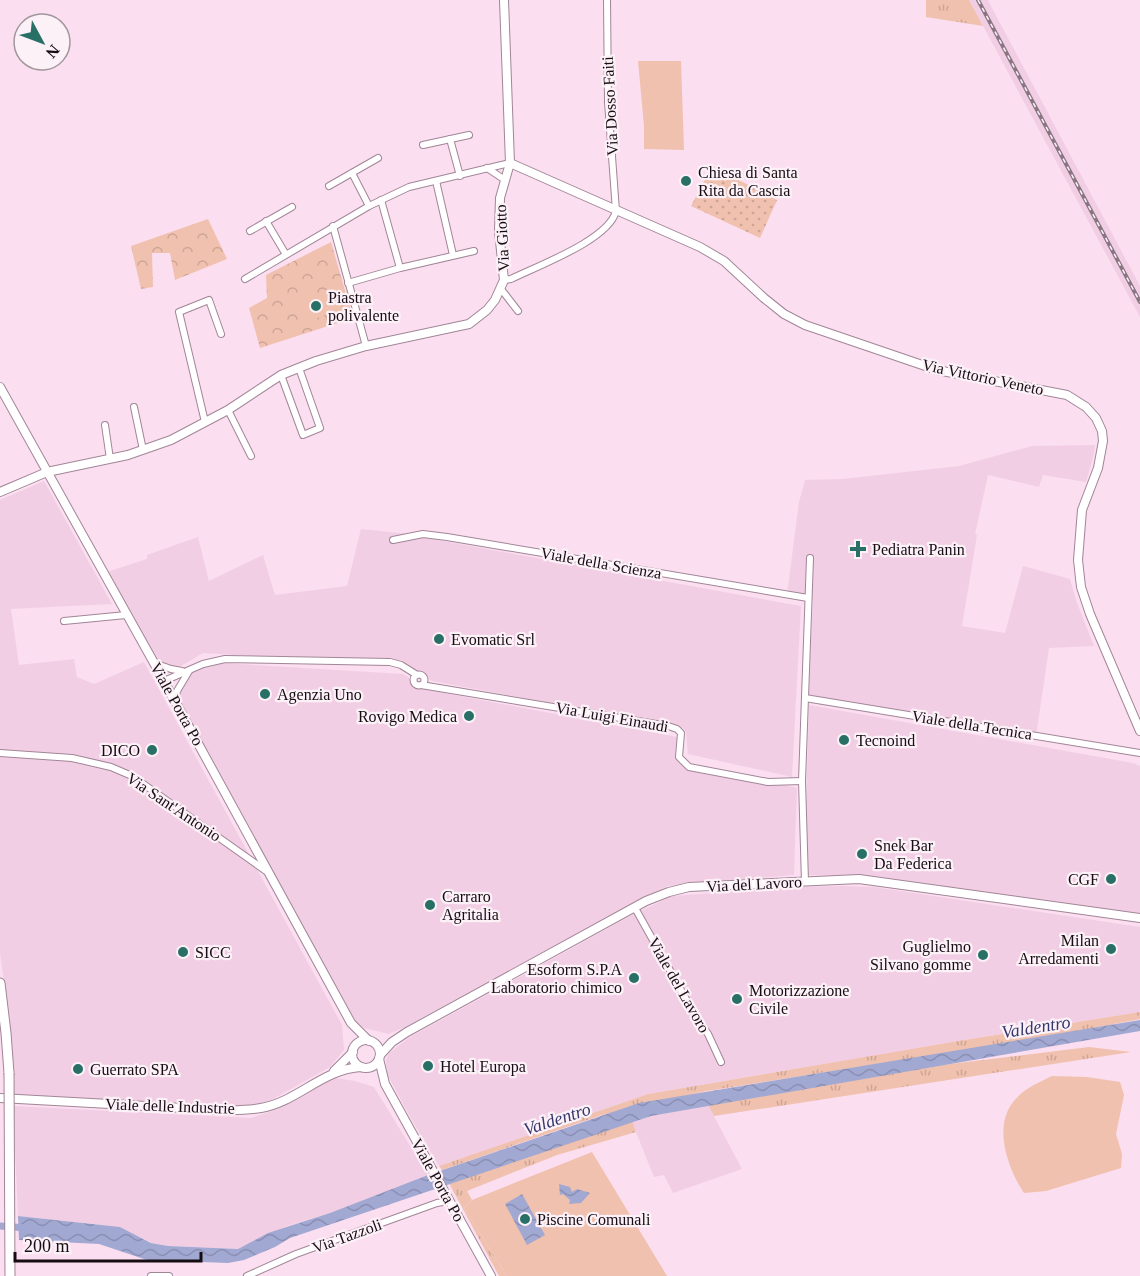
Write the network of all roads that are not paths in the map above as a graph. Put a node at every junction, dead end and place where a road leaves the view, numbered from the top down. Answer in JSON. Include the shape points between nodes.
{"nodes":[{"id":1,"x":504,"y":0,"type":"edge"},
{"id":2,"x":607,"y":0,"type":"edge"},
{"id":3,"x":469,"y":135,"type":"dead end"},
{"id":4,"x":450,"y":139,"type":"junction"},
{"id":5,"x":423,"y":145,"type":"dead end"},
{"id":6,"x":378,"y":158,"type":"dead end"},
{"id":7,"x":510,"y":163,"type":"junction"},
{"id":8,"x":489,"y":167,"type":"junction"},
{"id":9,"x":352,"y":173,"type":"junction"},
{"id":10,"x":460,"y":176,"type":"junction"},
{"id":11,"x":505,"y":180,"type":"junction"},
{"id":12,"x":436,"y":181,"type":"junction"},
{"id":13,"x":329,"y":186,"type":"dead end"},
{"id":14,"x":381,"y":200,"type":"junction"},
{"id":15,"x":369,"y":206,"type":"junction"},
{"id":16,"x":292,"y":207,"type":"dead end"},
{"id":17,"x":616,"y":211,"type":"junction"},
{"id":18,"x":266,"y":221,"type":"junction"},
{"id":19,"x":333,"y":226,"type":"junction"},
{"id":20,"x":250,"y":231,"type":"dead end"},
{"id":21,"x":474,"y":251,"type":"dead end"},
{"id":22,"x":285,"y":253,"type":"junction"},
{"id":23,"x":453,"y":255,"type":"junction"},
{"id":24,"x":400,"y":268,"type":"junction"},
{"id":25,"x":244,"y":279,"type":"dead end"},
{"id":26,"x":348,"y":283,"type":"junction"},
{"id":27,"x":503,"y":284,"type":"junction"},
{"id":28,"x":518,"y":311,"type":"dead end"},
{"id":29,"x":221,"y":334,"type":"dead end"},
{"id":30,"x":366,"y":346,"type":"junction"},
{"id":31,"x":299,"y":368,"type":"junction"},
{"id":32,"x":281,"y":375,"type":"junction"},
{"id":33,"x":0,"y":387,"type":"edge"},
{"id":34,"x":134,"y":407,"type":"dead end"},
{"id":35,"x":228,"y":410,"type":"junction"},
{"id":36,"x":205,"y":422,"type":"junction"},
{"id":37,"x":105,"y":425,"type":"dead end"},
{"id":38,"x":143,"y":450,"type":"junction"},
{"id":39,"x":251,"y":456,"type":"dead end"},
{"id":40,"x":110,"y":459,"type":"junction"},
{"id":41,"x":46,"y":472,"type":"junction"},
{"id":42,"x":0,"y":492,"type":"edge"},
{"id":43,"x":393,"y":540,"type":"dead end"},
{"id":44,"x":810,"y":558,"type":"dead end"},
{"id":45,"x":808,"y":598,"type":"junction"},
{"id":46,"x":126,"y":615,"type":"junction"},
{"id":47,"x":64,"y":621,"type":"dead end"},
{"id":48,"x":154,"y":663,"type":"junction"},
{"id":49,"x":189,"y":671,"type":"junction"},
{"id":50,"x":165,"y":684,"type":"junction"},
{"id":51,"x":805,"y":698,"type":"junction"},
{"id":52,"x":175,"y":701,"type":"junction"},
{"id":53,"x":1140,"y":731,"type":"edge"},
{"id":54,"x":0,"y":753,"type":"edge"},
{"id":55,"x":1140,"y":753,"type":"edge"},
{"id":56,"x":802,"y":781,"type":"junction"},
{"id":57,"x":269,"y":873,"type":"junction"},
{"id":58,"x":805,"y":882,"type":"junction"},
{"id":59,"x":635,"y":908,"type":"junction"},
{"id":60,"x":1140,"y":918,"type":"edge"},
{"id":61,"x":0,"y":983,"type":"edge"},
{"id":62,"x":351,"y":1023,"type":"junction"},
{"id":63,"x":403,"y":1035,"type":"junction"},
{"id":64,"x":370,"y":1041,"type":"junction"},
{"id":65,"x":353,"y":1050,"type":"junction"},
{"id":66,"x":379,"y":1057,"type":"junction"},
{"id":67,"x":721,"y":1062,"type":"dead end"},
{"id":68,"x":363,"y":1067,"type":"junction"},
{"id":69,"x":332,"y":1073,"type":"junction"},
{"id":70,"x":385,"y":1084,"type":"junction"},
{"id":71,"x":0,"y":1098,"type":"edge"},
{"id":72,"x":449,"y":1201,"type":"junction"},
{"id":73,"x":10,"y":1276,"type":"edge"},
{"id":74,"x":151,"y":1276,"type":"edge"},
{"id":75,"x":169,"y":1276,"type":"edge"},
{"id":76,"x":247,"y":1276,"type":"edge"},
{"id":77,"x":491,"y":1276,"type":"edge"}],
"edges":[{"from":1,"to":7,"type":"main road","name":"Via Giotto"},
{"from":2,"to":17,"type":"street","name":"Via Dosso Faiti","via":[[608,102]]},
{"from":3,"to":4,"type":"street"},
{"from":4,"to":5,"type":"street"},
{"from":4,"to":10,"type":"street"},
{"from":6,"to":9,"type":"street"},
{"from":7,"to":8,"type":"street"},
{"from":7,"to":11,"type":"main road","name":"Via Giotto"},
{"from":7,"to":17,"type":"main road","name":"Via Vittorio Veneto"},
{"from":8,"to":10,"type":"street"},
{"from":8,"to":11,"type":"street"},
{"from":9,"to":13,"type":"street"},
{"from":9,"to":15,"type":"street"},
{"from":10,"to":12,"type":"street"},
{"from":11,"to":27,"type":"main road","name":"Via Giotto","via":[[500,198]]},
{"from":12,"to":14,"type":"street","via":[[409,187]]},
{"from":12,"to":23,"type":"street"},
{"from":14,"to":15,"type":"street"},
{"from":14,"to":24,"type":"street"},
{"from":15,"to":19,"type":"street"},
{"from":16,"to":18,"type":"street"},
{"from":17,"to":27,"type":"street","via":[[614,219],[584,244]]},
{"from":17,"to":53,"type":"main road","name":"Via Vittorio Veneto","via":[[723,261],[771,304],[805,325],[937,370],[1067,395],[1086,407],[1102,430],[1103,441],[1098,468],[1082,510],[1078,560],[1081,587]]},
{"from":18,"to":20,"type":"street"},
{"from":18,"to":22,"type":"street"},
{"from":19,"to":22,"type":"street"},
{"from":19,"to":26,"type":"street"},
{"from":21,"to":23,"type":"street"},
{"from":22,"to":25,"type":"street"},
{"from":23,"to":24,"type":"street"},
{"from":24,"to":26,"type":"street"},
{"from":26,"to":30,"type":"street"},
{"from":27,"to":28,"type":"street"},
{"from":27,"to":30,"type":"main road","name":"Via Giotto","via":[[486,310],[469,324]]},
{"from":29,"to":36,"type":"street","via":[[209,300],[179,312]]},
{"from":30,"to":31,"type":"main road","name":"Via Giotto"},
{"from":31,"to":32,"type":"main road","name":"Via Giotto"},
{"from":31,"to":32,"type":"street","via":[[320,428],[303,435]]},
{"from":32,"to":35,"type":"main road","name":"Via Giotto"},
{"from":33,"to":41,"type":"main road","name":"Viale Porta Po"},
{"from":34,"to":38,"type":"street"},
{"from":35,"to":36,"type":"main road","name":"Via Giotto"},
{"from":35,"to":39,"type":"street"},
{"from":36,"to":38,"type":"main road","name":"Via Giotto"},
{"from":37,"to":40,"type":"street"},
{"from":38,"to":40,"type":"main road","name":"Via Giotto"},
{"from":40,"to":41,"type":"main road","name":"Via Giotto"},
{"from":41,"to":42,"type":"main road","name":"Via Giotto"},
{"from":41,"to":46,"type":"main road","name":"Viale Porta Po"},
{"from":43,"to":45,"type":"street","name":"Viale della Scienza","via":[[423,534],[447,537]]},
{"from":44,"to":45,"type":"street"},
{"from":45,"to":51,"type":"street"},
{"from":46,"to":47,"type":"street"},
{"from":46,"to":48,"type":"main road","name":"Viale Porta Po"},
{"from":48,"to":49,"type":"street"},
{"from":48,"to":50,"type":"main road","name":"Viale Porta Po"},
{"from":49,"to":50,"type":"street","via":[[180,680]]},
{"from":49,"to":52,"type":"street"},
{"from":49,"to":56,"type":"street","name":"Via Luigi Einaudi","via":[[225,659],[390,662],[415,677],[423,676],[424,684],[677,729],[681,733],[679,757],[688,767],[768,782]]},
{"from":50,"to":52,"type":"main road","name":"Viale Porta Po"},
{"from":51,"to":55,"type":"street","name":"Viale della Tecnica"},
{"from":51,"to":56,"type":"street"},
{"from":52,"to":57,"type":"main road","name":"Viale Porta Po"},
{"from":54,"to":57,"type":"street","name":"Via Sant'Antonio","via":[[72,758],[132,776]]},
{"from":56,"to":58,"type":"street"},
{"from":57,"to":62,"type":"main road","name":"Viale Porta Po"},
{"from":58,"to":59,"type":"main road","name":"Via del Lavoro","via":[[689,887]]},
{"from":58,"to":60,"type":"main road","name":"Via del Lavoro","via":[[859,879]]},
{"from":59,"to":63,"type":"main road","name":"Via del Lavoro"},
{"from":59,"to":67,"type":"street","name":"Viale del Lavoro"},
{"from":61,"to":73,"type":"main road","bridge":true,"via":[[9,1073]]},
{"from":62,"to":64,"type":"main road","name":"Viale Porta Po"},
{"from":62,"to":65,"type":"main road","name":"Viale Porta Po"},
{"from":63,"to":64,"type":"main road"},
{"from":63,"to":66,"type":"main road"},
{"from":64,"to":65,"type":"main road","via":[[362,1041]]},
{"from":64,"to":66,"type":"main road","name":"Viale Porta Po","via":[[378,1048]]},
{"from":65,"to":68,"type":"main road","name":"Viale Porta Po","via":[[353,1059]]},
{"from":65,"to":69,"type":"main road","name":"Viale delle Industrie"},
{"from":66,"to":68,"type":"main road","via":[[372,1066]]},
{"from":66,"to":70,"type":"main road","name":"Viale Porta Po"},
{"from":68,"to":69,"type":"main road","name":"Viale delle Industrie"},
{"from":68,"to":70,"type":"main road","name":"Viale Porta Po"},
{"from":69,"to":71,"type":"main road","name":"Viale delle Industrie","via":[[292,1096],[255,1108]]},
{"from":70,"to":72,"type":"main road","name":"Viale Porta Po"},
{"from":72,"to":76,"type":"street","name":"Via Tazzoli","via":[[296,1254]]},
{"from":72,"to":77,"type":"main road","name":"Viale Porta Po"},
{"from":74,"to":75,"type":"street"}]}
